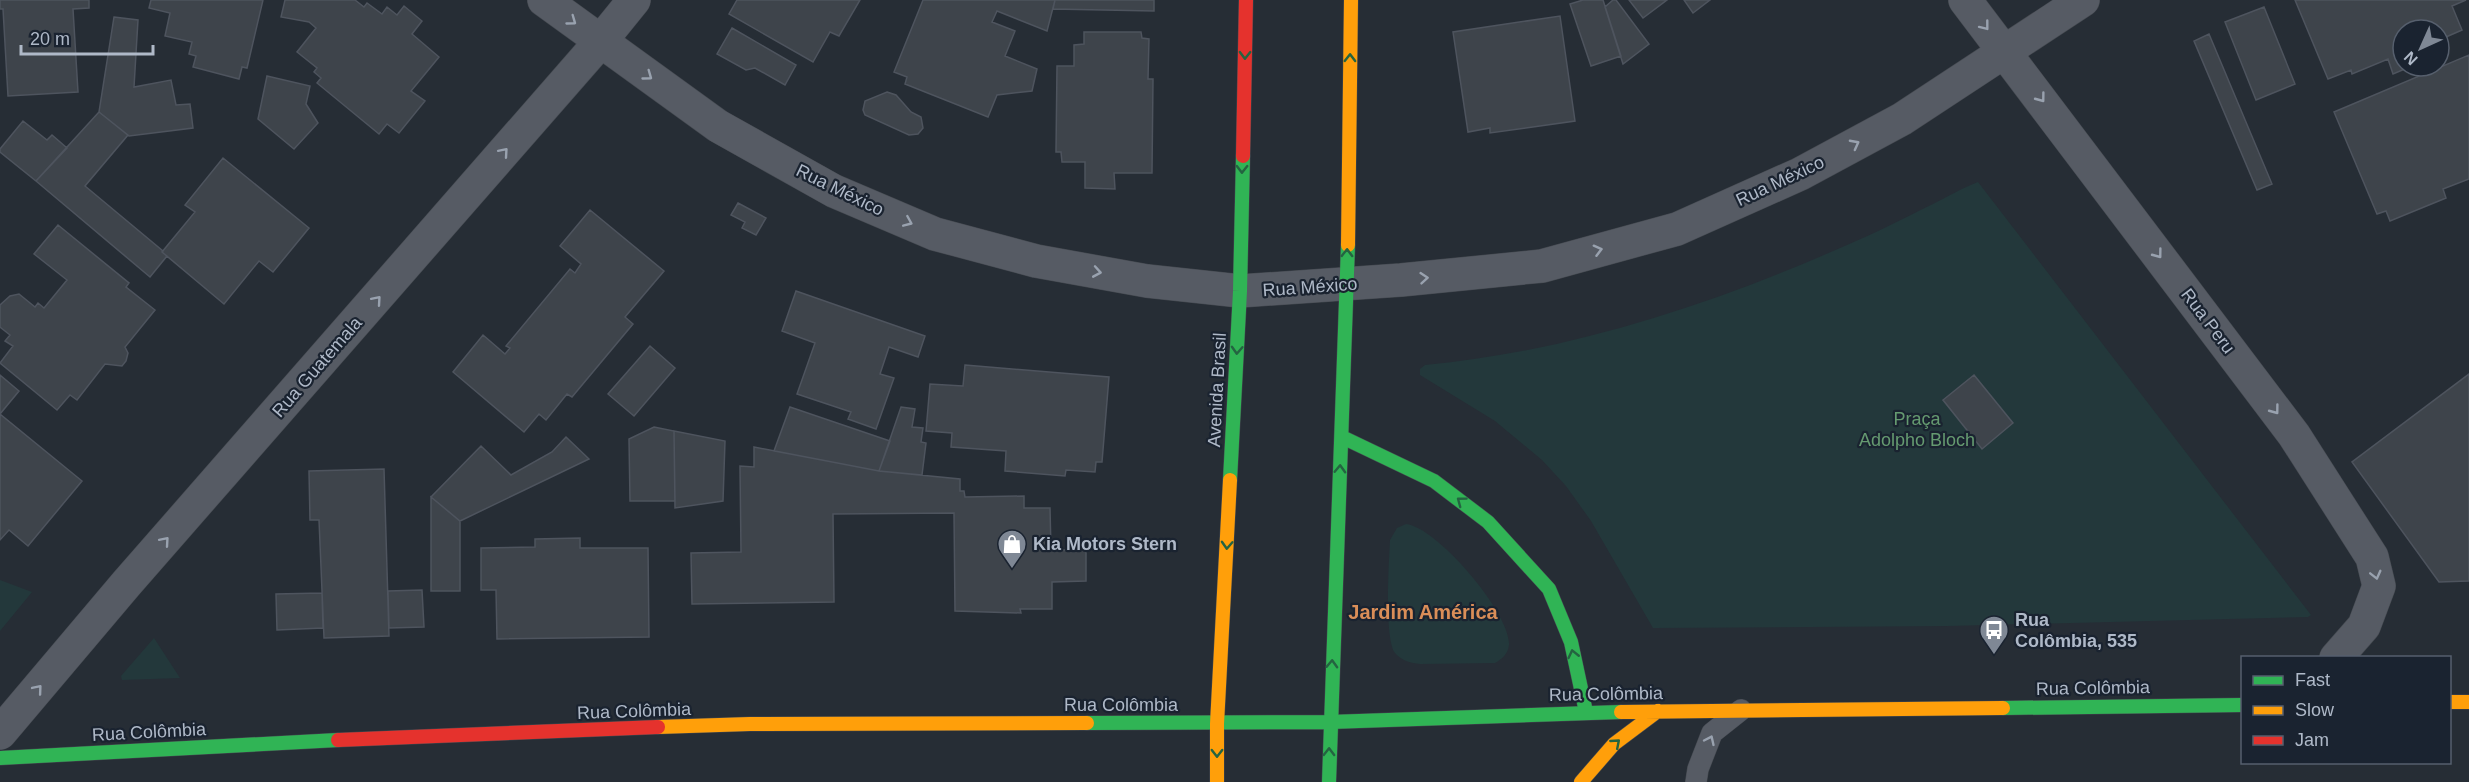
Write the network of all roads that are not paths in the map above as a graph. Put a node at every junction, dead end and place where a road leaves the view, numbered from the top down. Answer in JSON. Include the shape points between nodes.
{"nodes":[{"id":1,"x":544,"y":0,"type":"edge"},
{"id":2,"x":634,"y":0,"type":"edge"},
{"id":3,"x":1246,"y":0,"type":"edge"},
{"id":4,"x":1351,"y":0,"type":"edge"},
{"id":5,"x":1965,"y":0,"type":"edge"},
{"id":6,"x":2083,"y":0,"type":"edge"},
{"id":7,"x":600,"y":42,"type":"junction"},
{"id":8,"x":2006,"y":51,"type":"junction"},
{"id":9,"x":1347,"y":285,"type":"junction"},
{"id":10,"x":1240,"y":291,"type":"junction"},
{"id":11,"x":1342,"y":437,"type":"junction"},
{"id":12,"x":2337,"y":656,"type":"edge"},
{"id":13,"x":2451,"y":702,"type":"edge"},
{"id":14,"x":2469,"y":702,"type":"edge"},
{"id":15,"x":2241,"y":705,"type":"edge"},
{"id":16,"x":1741,"y":710,"type":"junction"},
{"id":17,"x":1659,"y":711,"type":"junction"},
{"id":18,"x":1586,"y":712,"type":"junction"},
{"id":19,"x":1330,"y":723,"type":"junction"},
{"id":20,"x":1217,"y":724,"type":"junction"},
{"id":21,"x":0,"y":733,"type":"edge"},
{"id":22,"x":0,"y":758,"type":"edge"},
{"id":23,"x":1217,"y":782,"type":"edge"},
{"id":24,"x":1329,"y":782,"type":"edge"},
{"id":25,"x":1581,"y":782,"type":"edge"},
{"id":26,"x":1696,"y":782,"type":"edge"}],
"edges":[{"from":1,"to":7,"type":"street","name":"Rua México","one_way":true},
{"from":2,"to":7,"type":"street","name":"Rua Guatemala"},
{"from":3,"to":10,"type":"main road","name":"Avenida Brasil","one_way":true},
{"from":9,"to":4,"type":"main road","one_way":true},
{"from":5,"to":8,"type":"street","name":"Rua Peru","one_way":true},
{"from":6,"to":8,"type":"street","name":"Rua México"},
{"from":7,"to":10,"type":"street","name":"Rua México","one_way":true,"via":[[718,126],[834,191],[935,234],[1036,261],[1147,281]]},
{"from":21,"to":7,"type":"street","name":"Rua Guatemala","one_way":true},
{"from":9,"to":8,"type":"street","name":"Rua México","one_way":true,"via":[[1542,266],[1677,229],[1800,174],[1902,119]]},
{"from":8,"to":12,"type":"street","name":"Rua Peru","one_way":true,"via":[[2294,435],[2372,557],[2379,586],[2364,626]]},
{"from":9,"to":10,"type":"street","name":"Rua México"},
{"from":9,"to":11,"type":"main road"},
{"from":10,"to":20,"type":"main road","name":"Avenida Brasil","one_way":true},
{"from":18,"to":11,"type":"main road","one_way":true,"via":[[1571,642],[1549,589],[1488,522],[1434,481]]},
{"from":19,"to":11,"type":"main road","one_way":true},
{"from":13,"to":14,"type":"main road"},
{"from":15,"to":16,"type":"main road","name":"Rua Colômbia"},
{"from":16,"to":17,"type":"main road","name":"Rua Colômbia"},
{"from":26,"to":16,"type":"lane","one_way":true,"via":[[1712,733]]},
{"from":17,"to":18,"type":"main road","name":"Rua Colômbia"},
{"from":25,"to":17,"type":"main road","one_way":true,"via":[[1614,744]]},
{"from":18,"to":19,"type":"main road","name":"Rua Colômbia"},
{"from":19,"to":20,"type":"main road","name":"Rua Colômbia"},
{"from":24,"to":19,"type":"main road","one_way":true},
{"from":20,"to":22,"type":"main road","name":"Rua Colômbia","via":[[750,724]]},
{"from":20,"to":23,"type":"main road","name":"Avenida Brasil","one_way":true}]}
